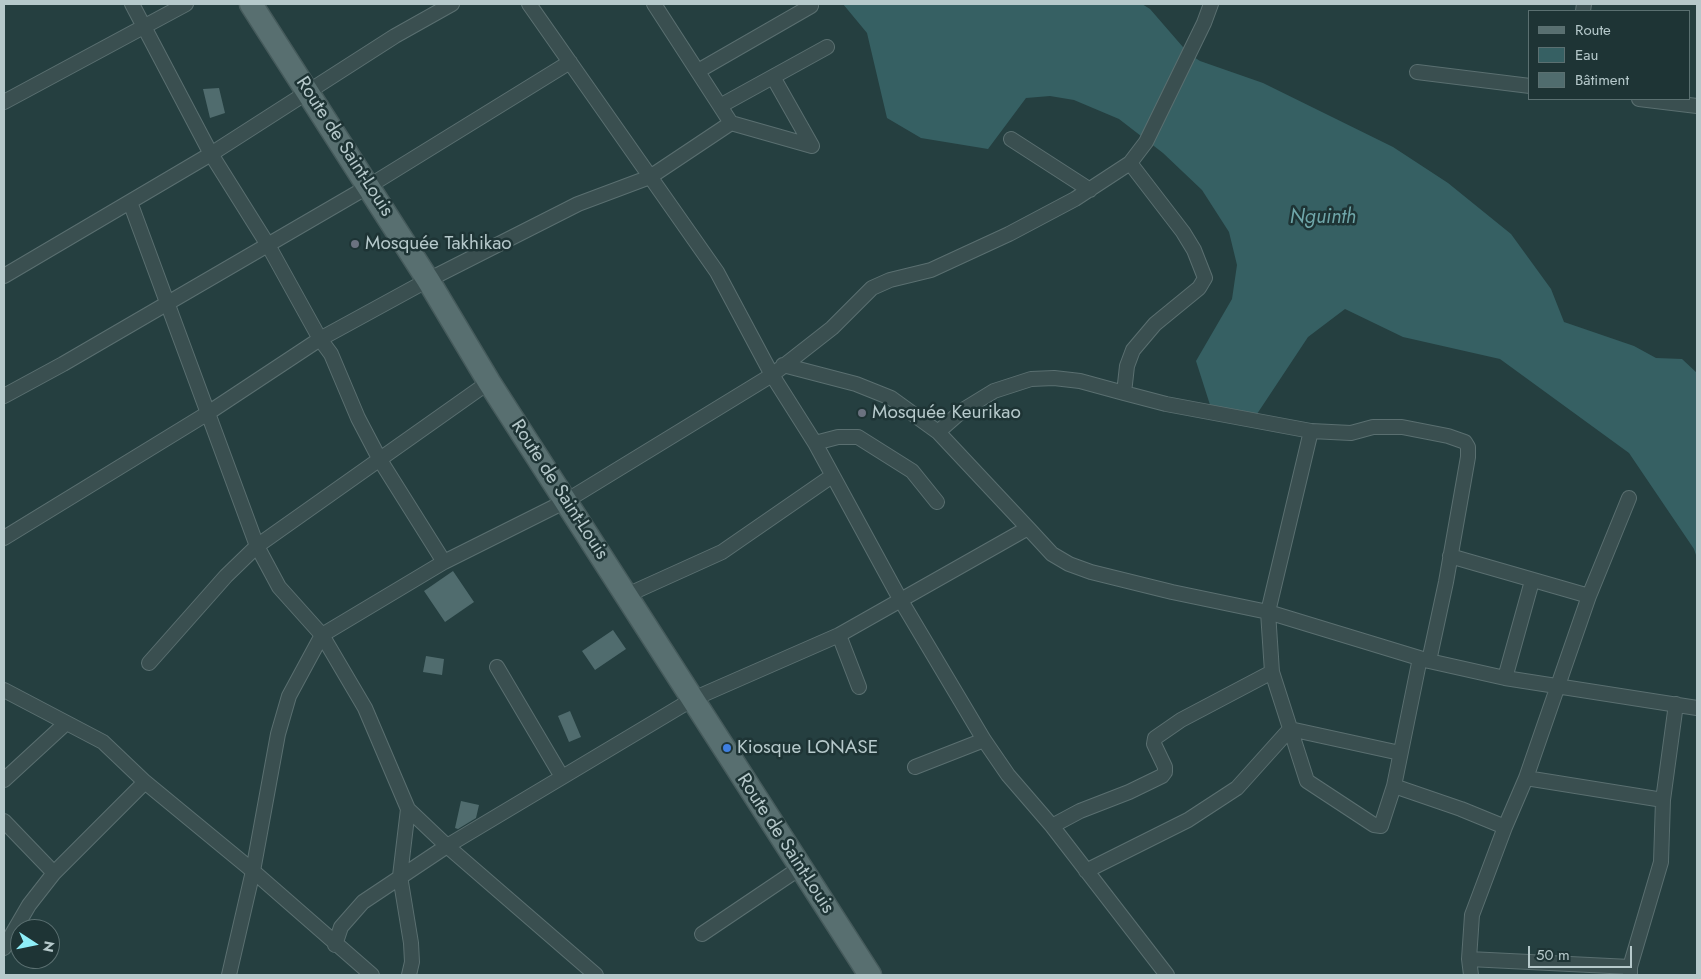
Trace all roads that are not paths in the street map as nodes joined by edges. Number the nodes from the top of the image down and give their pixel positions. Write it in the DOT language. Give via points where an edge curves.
graph roads {
  1 [pos="132,4"];
  2 [pos="186,4"];
  3 [pos="251,4"];
  4 [pos="452,4"];
  5 [pos="529,4"];
  6 [pos="654,4"];
  7 [pos="1211,4"];
  8 [pos="811,6"];
  9 [pos="143,27"];
  10 [pos="826,47"];
  11 [pos="570,62"];
  12 [pos="698,71"];
  13 [pos="1417,72"];
  14 [pos="773,77"];
  15 [pos="1528,86"];
  16 [pos="309,92"];
  17 [pos="1647,100"];
  18 [pos="4,102"];
  19 [pos="720,106"];
  20 [pos="1697,106"];
  21 [pos="731,123"];
  22 [pos="1011,139"];
  23 [pos="211,154"];
  24 [pos="1130,163"];
  25 [pos="650,177"];
  26 [pos="369,186"];
  27 [pos="1090,190"];
  28 [pos="130,202"];
  29 [pos="268,245"];
  30 [pos="4,276"];
  31 [pos="428,280"];
  32 [pos="166,303"];
  33 [pos="320,339"];
  34 [pos="784,364"];
  35 [pos="772,375"];
  36 [pos="489,382"];
  37 [pos="1124,393"];
  38 [pos="4,396"];
  39 [pos="208,413"];
  40 [pos="1311,431"];
  41 [pos="938,432"];
  42 [pos="815,443"];
  43 [pos="380,460"];
  44 [pos="832,476"];
  45 [pos="1629,498"];
  46 [pos="566,501"];
  47 [pos="937,502"];
  48 [pos="1028,528"];
  49 [pos="4,538"];
  50 [pos="258,546"];
  51 [pos="1450,556"];
  52 [pos="444,562"];
  53 [pos="1532,581"];
  54 [pos="627,595"];
  55 [pos="1589,596"];
  56 [pos="900,599"];
  57 [pos="1268,612"];
  58 [pos="322,635"];
  59 [pos="838,635"];
  60 [pos="1425,659"];
  61 [pos="149,664"];
  62 [pos="497,667"];
  63 [pos="1272,672"];
  64 [pos="1505,678"];
  65 [pos="859,687"];
  66 [pos="1557,688"];
  67 [pos="4,690"];
  68 [pos="693,699"];
  69 [pos="1676,704"];
  70 [pos="1697,708"];
  71 [pos="65,724"];
  72 [pos="1290,729"];
  73 [pos="984,740"];
  74 [pos="1400,753"];
  75 [pos="915,767"];
  76 [pos="562,777"];
  77 [pos="1526,778"];
  78 [pos="4,780"];
  79 [pos="145,782"];
  80 [pos="1394,786"];
  81 [pos="1663,800"];
  82 [pos="408,809"];
  83 [pos="4,821"];
  84 [pos="1052,826"];
  85 [pos="1505,827"];
  86 [pos="447,846"];
  87 [pos="800,868"];
  88 [pos="253,871"];
  89 [pos="1086,871"];
  90 [pos="54,873"];
  91 [pos="400,876"];
  92 [pos="702,934"];
  93 [pos="335,945"];
  94 [pos="4,948"];
  95 [pos="1469,959"];
  96 [pos="1630,971"];
  97 [pos="866,973"];
  98 [pos="229,975"];
  99 [pos="372,975"];
  100 [pos="409,975"];
  101 [pos="596,975"];
  102 [pos="1167,975"];
  103 [pos="1471,975"];
  1 -- 9 [label="street"];
  2 -- 9 [label="street"];
  3 -- 16 [label="main road, Route de Saint-Louis"];
  4 -- 16 [label="street" via="395,36"];
  5 -- 11 [label="street"];
  6 -- 12 [label="street"];
  7 -- 24 [label="street" via="1146,142"];
  8 -- 12 [label="street"];
  9 -- 18 [label="street"];
  9 -- 23 [label="street"];
  10 -- 14 [label="street"];
  11 -- 25 [label="street"];
  11 -- 26 [label="street"];
  12 -- 19 [label="street"];
  13 -- 15 [label="street"];
  14 -- 19 [label="street"];
  14 -- 21 [label="street" via="812,146"];
  16 -- 23 [label="street"];
  16 -- 26 [label="main road, Route de Saint-Louis"];
  17 -- 20 [label="street"];
  19 -- 21 [label="street"];
  21 -- 25 [label="street"];
  22 -- 27 [label="street"];
  23 -- 28 [label="street"];
  23 -- 29 [label="street"];
  24 -- 27 [label="street"];
  24 -- 37 [label="street" via="1183,232 1205,278 1200,288 1156,324 1133,350 1127,366"];
  25 -- 31 [label="street" via="578,204"];
  25 -- 35 [label="street" via="717,272"];
  26 -- 29 [label="street"];
  26 -- 31 [label="main road, Route de Saint-Louis"];
  27 -- 34 [label="street" via="1009,234 939,266 872,288 832,328"];
  28 -- 30 [label="street"];
  28 -- 32 [label="street"];
  29 -- 32 [label="street"];
  29 -- 33 [label="street"];
  31 -- 33 [label="street"];
  31 -- 36 [label="main road, Route de Saint-Louis"];
  32 -- 38 [label="street"];
  32 -- 39 [label="street"];
  33 -- 39 [label="street"];
  33 -- 43 [label="street" via="342,375 358,418"];
  34 -- 35 [label="street"];
  34 -- 41 [label="street" via="876,391"];
  35 -- 42 [label="street"];
  35 -- 46 [label="street"];
  36 -- 43 [label="street"];
  36 -- 46 [label="main road, Route de Saint-Louis"];
  37 -- 40 [label="street"];
  37 -- 41 [label="street" via="1080,381 1031,379 994,391 963,410"];
  39 -- 49 [label="street"];
  39 -- 50 [label="street"];
  40 -- 51 [label="street" via="1351,433 1373,427 1402,427 1465,442 1468,456"];
  40 -- 57 [label="street"];
  41 -- 48 [label="street"];
  42 -- 44 [label="street"];
  42 -- 47 [label="street" via="838,437 858,437 912,471"];
  43 -- 50 [label="street"];
  43 -- 52 [label="street"];
  44 -- 54 [label="street" via="722,552"];
  44 -- 56 [label="street"];
  45 -- 55 [label="street"];
  46 -- 52 [label="street"];
  46 -- 54 [label="main road, Route de Saint-Louis"];
  48 -- 56 [label="street"];
  48 -- 57 [label="street" via="1052,554 1091,572"];
  50 -- 58 [label="street" via="279,587"];
  50 -- 61 [label="street" via="226,576"];
  51 -- 53 [label="street"];
  51 -- 60 [label="street"];
  52 -- 58 [label="street"];
  53 -- 55 [label="street"];
  53 -- 64 [label="street"];
  54 -- 68 [label="main road, Route de Saint-Louis"];
  55 -- 66 [label="street"];
  56 -- 59 [label="street"];
  56 -- 73 [label="street"];
  57 -- 60 [label="street"];
  57 -- 63 [label="street"];
  58 -- 82 [label="street" via="365,708"];
  58 -- 88 [label="street" via="289,696 278,734"];
  59 -- 65 [label="street"];
  59 -- 68 [label="street"];
  60 -- 64 [label="street"];
  60 -- 74 [label="street"];
  62 -- 76 [label="street"];
  63 -- 72 [label="street"];
  63 -- 84 [label="street" via="1181,720 1154,738 1165,767 1166,772 1162,776"];
  64 -- 66 [label="street"];
  66 -- 69 [label="street"];
  66 -- 77 [label="street"];
  67 -- 71 [label="street"];
  68 -- 76 [label="street"];
  68 -- 87 [label="main road, Route de Saint-Louis"];
  69 -- 70 [label="street"];
  69 -- 81 [label="street"];
  71 -- 78 [label="street"];
  71 -- 79 [label="street" via="103,742"];
  72 -- 74 [label="street"];
  72 -- 80 [label="street" via="1307,781 1374,825 1381,826"];
  72 -- 89 [label="street" via="1237,788 1188,820"];
  73 -- 75 [label="street"];
  73 -- 84 [label="street" via="1008,775"];
  74 -- 80 [label="street"];
  76 -- 86 [label="street"];
  77 -- 81 [label="street"];
  77 -- 85 [label="street"];
  79 -- 88 [label="street"];
  79 -- 90 [label="street"];
  80 -- 85 [label="street"];
  81 -- 96 [label="street" via="1661,862"];
  82 -- 86 [label="street"];
  82 -- 91 [label="street"];
  83 -- 90 [label="street"];
  84 -- 89 [label="street"];
  85 -- 95 [label="street" via="1472,915"];
  86 -- 91 [label="street"];
  86 -- 101 [label="street"];
  87 -- 92 [label="street"];
  87 -- 97 [label="main road, Route de Saint-Louis"];
  88 -- 93 [label="street"];
  88 -- 98 [label="street"];
  89 -- 102 [label="street"];
  90 -- 94 [label="street" via="29,905"];
  91 -- 93 [label="street" via="363,902 341,927"];
  91 -- 100 [label="street" via="411,943"];
  93 -- 99 [label="street"];
  95 -- 96 [label="street"];
  95 -- 103 [label="street"];
}
